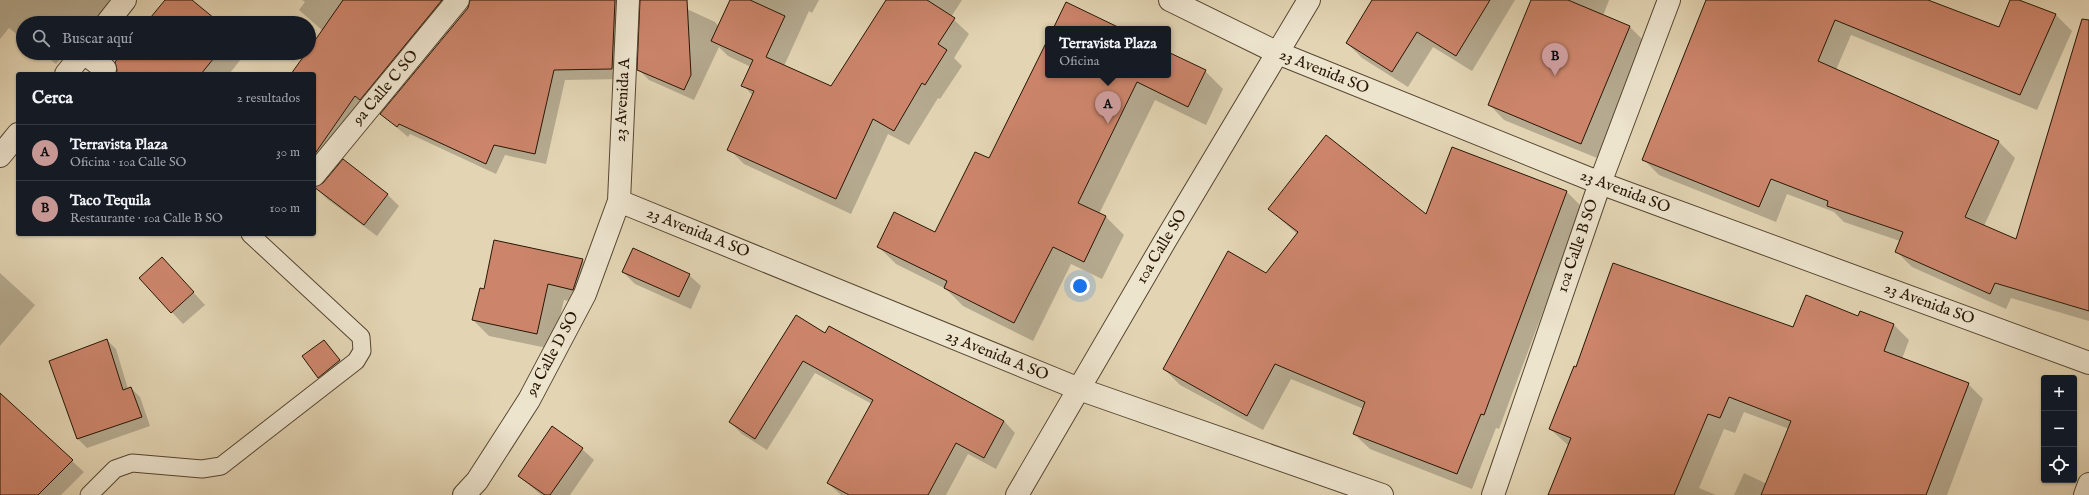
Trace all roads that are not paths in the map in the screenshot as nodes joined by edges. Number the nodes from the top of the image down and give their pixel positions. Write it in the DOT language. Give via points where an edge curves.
graph roads {
  1 [pos="125,0"];
  2 [pos="458,0"];
  3 [pos="628,0"];
  4 [pos="1170,0"];
  5 [pos="1310,0"];
  6 [pos="1669,0"];
  7 [pos="112,16"];
  8 [pos="1278,53"];
  9 [pos="78,60"];
  10 [pos="93,60"];
  11 [pos="68,72"];
  12 [pos="108,72"];
  13 [pos="16,136"];
  14 [pos="0,156"];
  15 [pos="316,173"];
  16 [pos="1600,183"];
  17 [pos="619,201"];
  18 [pos="252,236"];
  19 [pos="2089,363"];
  20 [pos="1079,390"];
  21 [pos="2089,484"];
  22 [pos="89,495"];
  23 [pos="464,495"];
  24 [pos="1017,495"];
  25 [pos="1382,495"];
  26 [pos="1493,495"];
  27 [pos="2085,495"];
  1 -- 7 [label="street"];
  2 -- 15 [label="street, 9a Calle C SO"];
  3 -- 17 [label="street, 23 Avenida A"];
  4 -- 8 [label="street, 23 Avenida SO"];
  5 -- 8 [label="street, 10a Calle SO"];
  6 -- 16 [label="street, 10a Calle B SO"];
  8 -- 16 [label="street, 23 Avenida SO"];
  8 -- 20 [label="street, 10a Calle SO"];
  9 -- 11 [label="street"];
  10 -- 12 [label="street"];
  13 -- 14 [label="street"];
  16 -- 19 [label="street, 23 Avenida SO"];
  16 -- 26 [label="street, 10a Calle B SO"];
  17 -- 20 [label="street, 23 Avenida A SO"];
  17 -- 23 [label="street, 9a Calle D SO" via="586,294 529,400 477,482"];
  18 -- 22 [label="lane" via="361,337 362,350 356,361 221,466 202,469 132,463 115,469"];
  20 -- 24 [label="street, 10a Calle SO"];
  20 -- 25 [label="street, 23 Avenida A SO"];
  21 -- 27 [label="street"];
}
